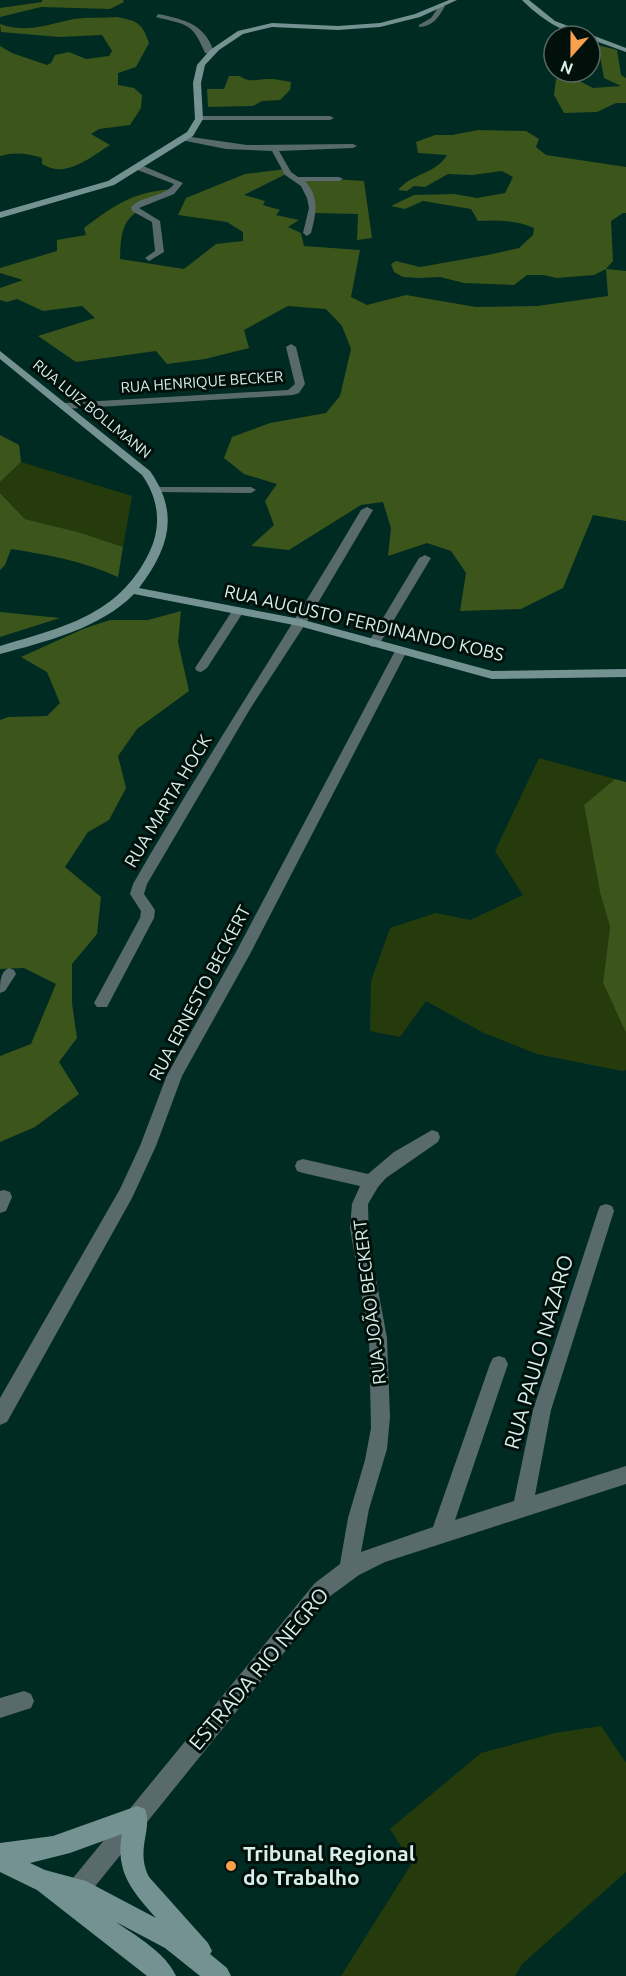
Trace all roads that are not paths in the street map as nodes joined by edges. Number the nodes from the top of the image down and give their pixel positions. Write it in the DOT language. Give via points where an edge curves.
graph roads {
  1 [pos="454,0"];
  2 [pos="525,0"];
  3 [pos="442,6"];
  4 [pos="158,16"];
  5 [pos="558,24"];
  6 [pos="421,26"];
  7 [pos="602,41"];
  8 [pos="626,50"];
  9 [pos="212,53"];
  10 [pos="200,118"];
  11 [pos="330,118"];
  12 [pos="184,138"];
  13 [pos="353,146"];
  14 [pos="274,148"];
  15 [pos="138,167"];
  16 [pos="296,179"];
  17 [pos="339,179"];
  18 [pos="0,214"];
  19 [pos="308,233"];
  20 [pos="149,258"];
  21 [pos="291,347"];
  22 [pos="0,354"];
  23 [pos="65,406"];
  24 [pos="158,490"];
  25 [pos="251,490"];
  26 [pos="367,510"];
  27 [pos="425,558"];
  28 [pos="131,590"];
  29 [pos="238,611"];
  30 [pos="300,623"];
  31 [pos="374,643"];
  32 [pos="0,650"];
  33 [pos="401,651"];
  34 [pos="201,668"];
  35 [pos="626,673"];
  36 [pos="102,1003"];
  37 [pos="432,1137"];
  38 [pos="303,1166"];
  39 [pos="371,1182"];
  40 [pos="606,1211"];
  41 [pos="499,1364"];
  42 [pos="0,1416"];
  43 [pos="626,1475"];
  44 [pos="523,1508"];
  45 [pos="440,1535"];
  46 [pos="349,1568"];
  47 [pos="24,1701"];
  48 [pos="0,1708"];
  49 [pos="137,1817"];
  50 [pos="0,1854"];
  51 [pos="0,1860"];
  52 [pos="73,1895"];
  53 [pos="164,1976"];
  54 [pos="220,1976"];
  1 -- 3 [label="main road"];
  2 -- 5 [label="main road"];
  3 -- 6 [label="street" via="434,19"];
  3 -- 9 [label="main road" via="421,16 366,27 250,29 234,35"];
  4 -- 9 [label="street" via="192,24 202,32"];
  7 -- 8 [label="main road"];
  9 -- 10 [label="main road" via="203,62 198,76"];
  10 -- 11 [label="street"];
  10 -- 12 [label="main road" via="198,126"];
  12 -- 14 [label="street" via="224,147"];
  12 -- 15 [label="main road"];
  13 -- 14 [label="street"];
  14 -- 16 [label="street" via="285,169"];
  15 -- 18 [label="main road" via="104,186"];
  15 -- 20 [label="street" via="179,183 171,193 135,207 156,220 160,252"];
  16 -- 17 [label="street"];
  16 -- 19 [label="street" via="306,187 312,202"];
  21 -- 23 [label="street, RUA HENRIQUE BECKER" via="300,384 289,393"];
  22 -- 23 [label="main road, RUA LUIZ BOLLMANN"];
  23 -- 24 [label="main road, RUA LUIZ BOLLMANN" via="141,468"];
  24 -- 25 [label="street"];
  24 -- 28 [label="main road, RUA LUIZ BOLLMANN" via="162,532 153,556"];
  26 -- 30 [label="street"];
  27 -- 31 [label="street"];
  28 -- 29 [label="main road, RUA AUGUSTO FERDINANDO KOBS"];
  28 -- 32 [label="main road, RUA LUIZ BOLLMANN" via="85,619"];
  29 -- 30 [label="main road, RUA AUGUSTO FERDINANDO KOBS"];
  29 -- 34 [label="street"];
  30 -- 31 [label="main road, RUA AUGUSTO FERDINANDO KOBS"];
  30 -- 36 [label="street, RUA MARTA HOCK" via="244,708 140,884 137,894 148,910 147,918"];
  31 -- 33 [label="main road, RUA AUGUSTO FERDINANDO KOBS"];
  33 -- 35 [label="main road, RUA AUGUSTO FERDINANDO KOBS" via="492,675"];
  33 -- 42 [label="street, RUA ERNESTO BECKERT" via="238,964 175,1075 126,1193"];
  37 -- 39 [label="street, RUA JOÃO BECKERT" via="396,1159"];
  38 -- 39 [label="street"];
  39 -- 46 [label="street, RUA JOÃO BECKERT" via="358,1216 378,1334 381,1432 361,1502"];
  40 -- 44 [label="street, RUA PAULO NAZARO" via="536,1431"];
  41 -- 45 [label="street"];
  43 -- 44 [label="street, ESTRADA RIO NEGRO"];
  44 -- 45 [label="street, ESTRADA RIO NEGRO"];
  45 -- 46 [label="street, ESTRADA RIO NEGRO"];
  46 -- 49 [label="street, ESTRADA RIO NEGRO" via="322,1590"];
  47 -- 48 [label="street"];
  49 -- 50 [label="main road" via="49,1850"];
  49 -- 52 [label="street, ESTRADA RIO NEGRO"];
  49 -- 54 [label="main road" via="130,1857 134,1872"];
  51 -- 52 [label="main road"];
  52 -- 53 [label="main road"];
  52 -- 54 [label="main road" via="173,1940"];
}
